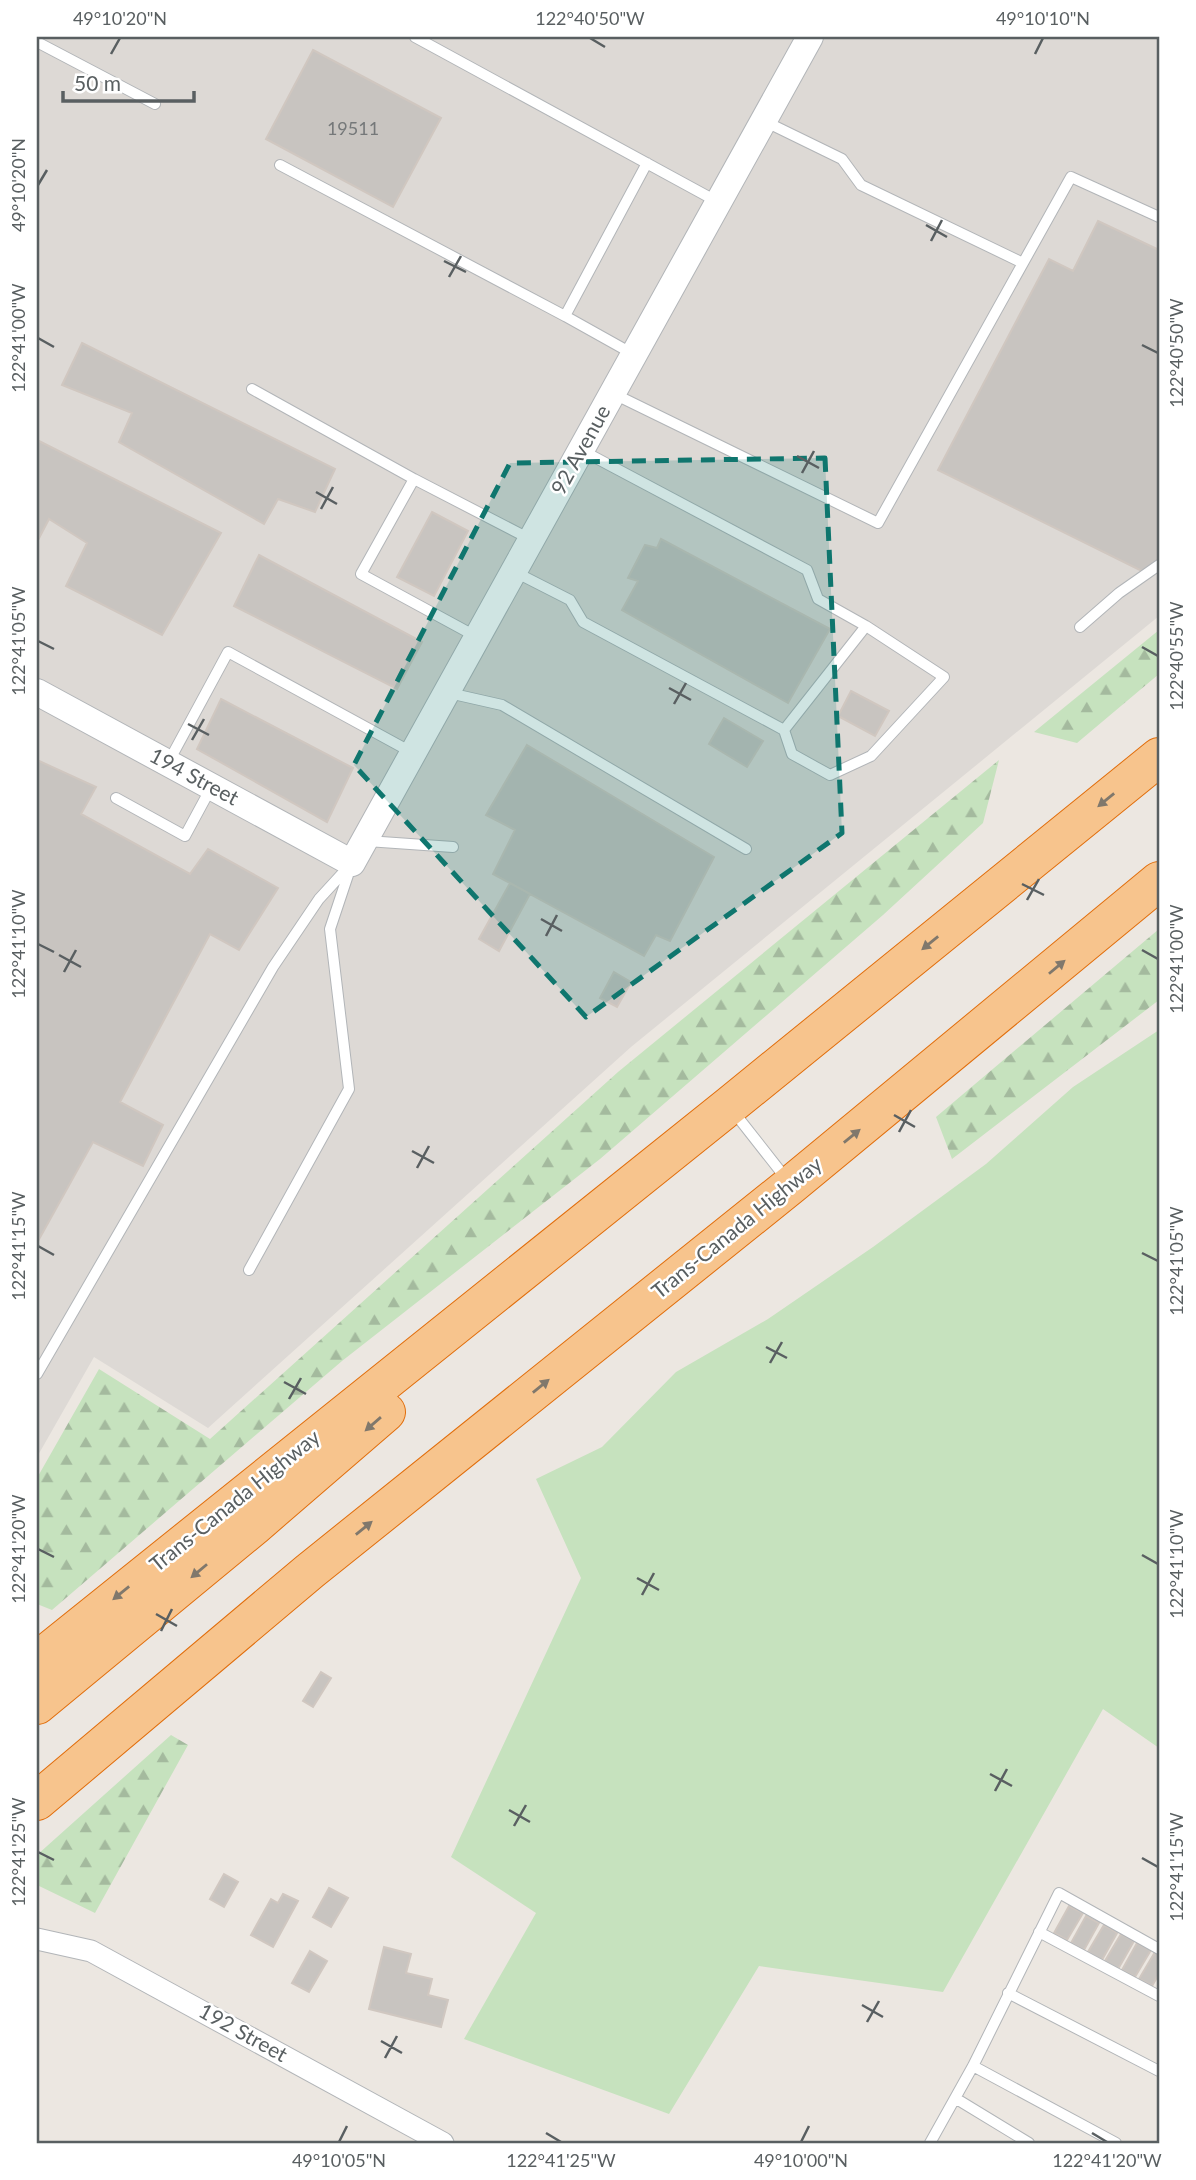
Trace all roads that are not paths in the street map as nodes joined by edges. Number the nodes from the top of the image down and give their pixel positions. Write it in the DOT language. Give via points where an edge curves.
graph roads {
  1 [pos="415,37"];
  2 [pos="810,37"];
  3 [pos="37,42"];
  4 [pos="155,104"];
  5 [pos="764,121"];
  6 [pos="647,163"];
  7 [pos="280,164"];
  8 [pos="719,202"];
  9 [pos="1159,217"];
  10 [pos="1023,263"];
  11 [pos="565,316"];
  12 [pos="634,355"];
  13 [pos="253,389"];
  14 [pos="612,393"];
  15 [pos="581,450"];
  16 [pos="414,479"];
  17 [pos="531,540"];
  18 [pos="1159,565"];
  19 [pos="513,571"];
  20 [pos="866,626"];
  21 [pos="1080,627"];
  22 [pos="477,637"];
  23 [pos="37,692"];
  24 [pos="446,693"];
  25 [pos="784,730"];
  26 [pos="413,753"];
  27 [pos="1159,757"];
  28 [pos="168,762"];
  29 [pos="212,786"];
  30 [pos="116,798"];
  31 [pos="453,847"];
  32 [pos="746,849"];
  33 [pos="358,852"];
  34 [pos="1159,881"];
  35 [pos="729,1106"];
  36 [pos="696,1132"];
  37 [pos="791,1185"];
  38 [pos="249,1270"];
  39 [pos="37,1374"];
  40 [pos="310,1571"];
  41 [pos="37,1661"];
  42 [pos="37,1705"];
  43 [pos="37,1773"];
  44 [pos="37,1801"];
  45 [pos="1039,1932"];
  46 [pos="37,1939"];
  47 [pos="1159,1949"];
  48 [pos="1008,1993"];
  49 [pos="1159,1996"];
  50 [pos="973,2066"];
  51 [pos="1159,2071"];
  52 [pos="955,2098"];
  53 [pos="443,2143"];
  54 [pos="930,2143"];
  55 [pos="1030,2143"];
  56 [pos="1116,2143"];
  1 -- 6 [label="lane"];
  2 -- 5 [label="street, 92 Avenue"];
  3 -- 4 [label="lane"];
  5 -- 8 [label="street, 92 Avenue"];
  5 -- 10 [label="lane" via="842,159 861,185"];
  6 -- 8 [label="lane"];
  6 -- 11 [label="lane"];
  7 -- 11 [label="lane"];
  8 -- 12 [label="street, 92 Avenue"];
  9 -- 10 [label="lane" via="1071,177"];
  10 -- 14 [label="lane" via="878,523"];
  11 -- 12 [label="lane"];
  12 -- 14 [label="street, 92 Avenue"];
  13 -- 16 [label="lane"];
  14 -- 15 [label="street, 92 Avenue"];
  15 -- 17 [label="street, 92 Avenue"];
  15 -- 20 [label="lane" via="807,570 818,599"];
  16 -- 17 [label="lane"];
  16 -- 22 [label="lane" via="361,574"];
  17 -- 19 [label="street, 92 Avenue"];
  18 -- 21 [label="lane"];
  19 -- 22 [label="street, 92 Avenue"];
  19 -- 25 [label="lane" via="569,600 583,621"];
  20 -- 25 [label="lane"];
  20 -- 25 [label="lane" via="944,677 871,756 830,775 792,754"];
  22 -- 24 [label="street, 92 Avenue"];
  23 -- 28 [label="street, 194 Street"];
  24 -- 26 [label="street, 92 Avenue"];
  24 -- 32 [label="lane" via="502,705"];
  26 -- 28 [label="lane" via="228,652"];
  26 -- 33 [label="street, 92 Avenue"];
  27 -- 35 [label="highway, Trans-Canada Highway, one-way"];
  28 -- 29 [label="street, 194 Street"];
  29 -- 30 [label="lane" via="185,836"];
  29 -- 33 [label="street, 194 Street"];
  31 -- 33 [label="lane"];
  33 -- 38 [label="lane" via="330,929 349,1089"];
  33 -- 39 [label="lane" via="273,967"];
  37 -- 34 [label="highway, Trans-Canada Highway, one-way"];
  35 -- 36 [label="highway, Trans-Canada Highway"];
  35 -- 37 [label="lane"];
  36 -- 41 [label="highway, Trans-Canada Highway, one-way"];
  36 -- 42 [label="highway, Trans-Canada Highway, one-way" via="532,1286"];
  40 -- 37 [label="highway, Trans-Canada Highway, one-way"];
  40 -- 43 [label="highway, Trans-Canada Highway"];
  40 -- 44 [label="highway, Trans-Canada Highway"];
  45 -- 47 [label="lane" via="1059,1893"];
  45 -- 48 [label="lane"];
  45 -- 49 [label="lane"];
  46 -- 53 [label="street, 192 Street" via="91,1951"];
  48 -- 50 [label="lane"];
  48 -- 51 [label="lane"];
  50 -- 52 [label="lane"];
  50 -- 56 [label="lane"];
  52 -- 54 [label="lane"];
  52 -- 55 [label="lane"];
}
